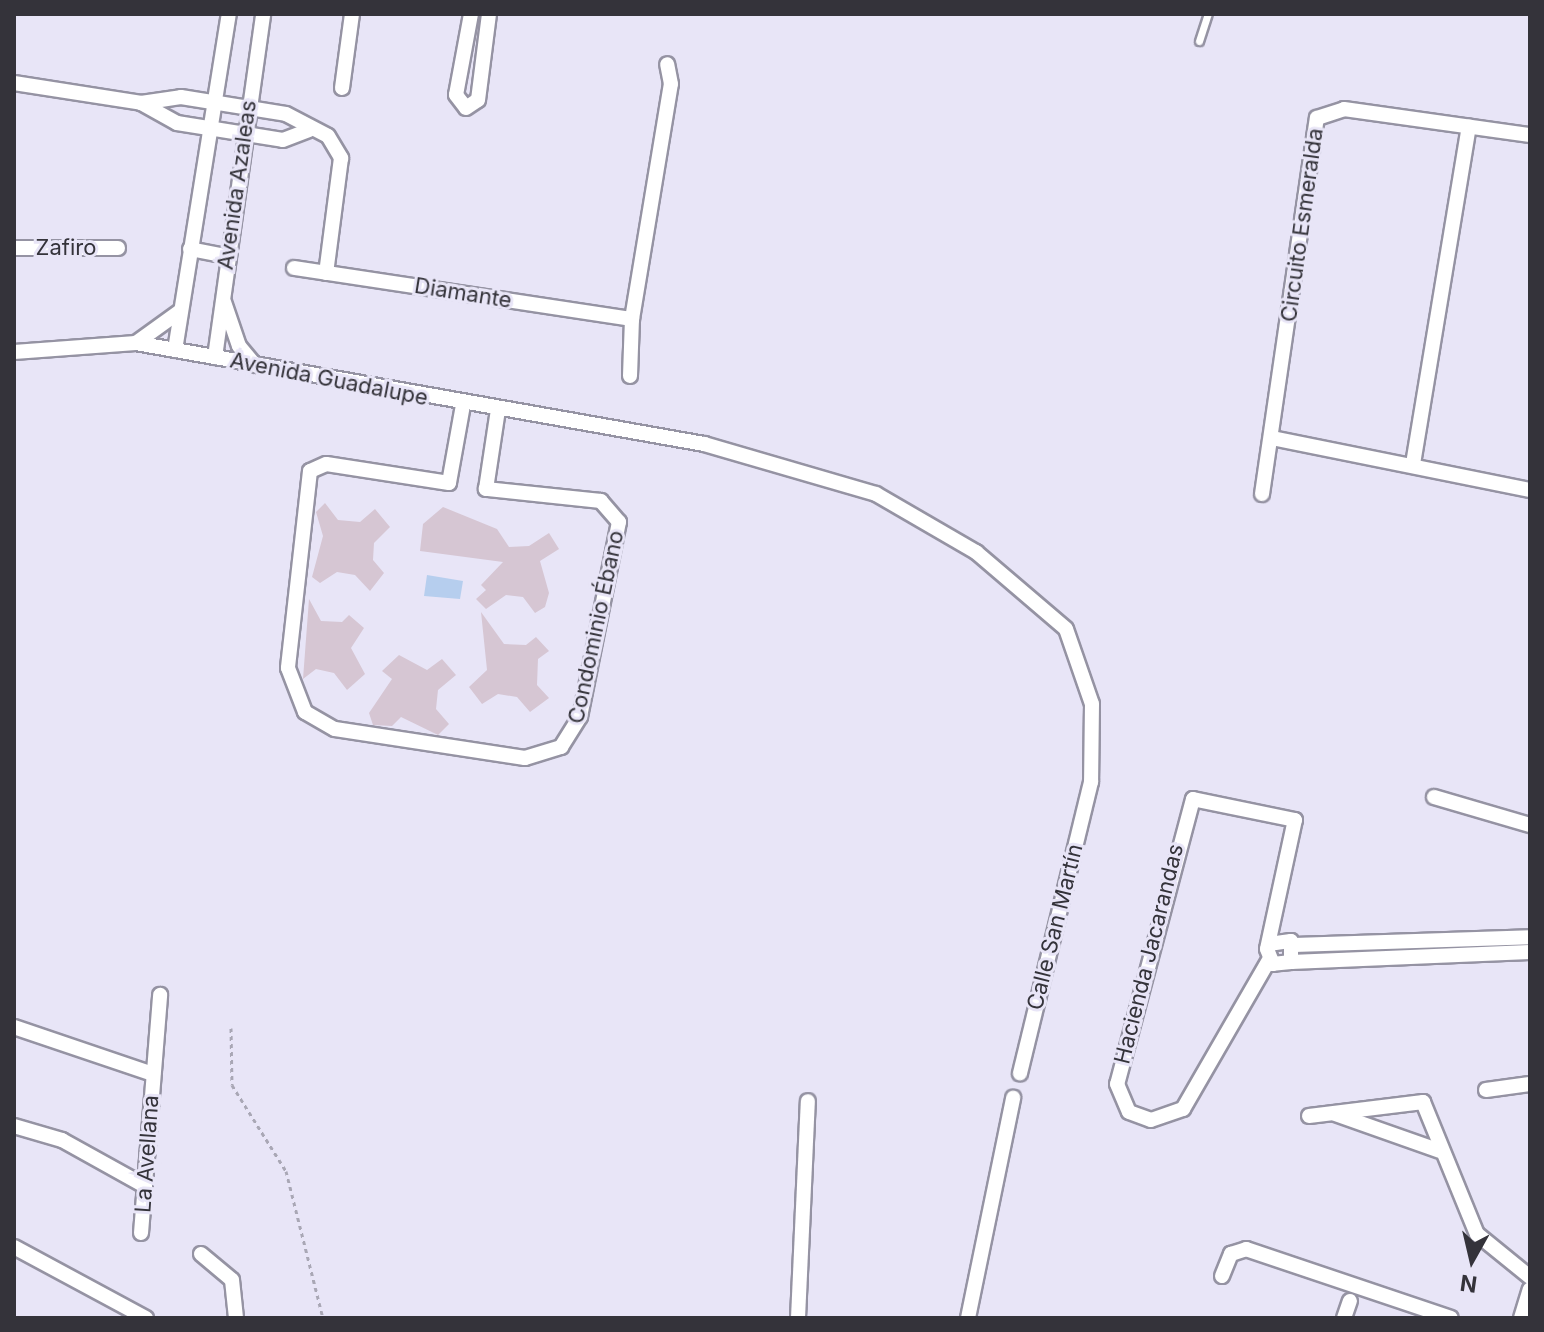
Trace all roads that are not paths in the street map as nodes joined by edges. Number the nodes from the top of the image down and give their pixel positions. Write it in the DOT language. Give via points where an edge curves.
graph roads {
  1 [pos="229,14"];
  2 [pos="263,14"];
  3 [pos="352,14"];
  4 [pos="471,14"];
  5 [pos="489,14"];
  6 [pos="1208,14"];
  7 [pos="1199,41"];
  8 [pos="667,64"];
  9 [pos="14,83"];
  10 [pos="342,88"];
  11 [pos="214,102"];
  12 [pos="141,103"];
  13 [pos="248,108"];
  14 [pos="1469,127"];
  15 [pos="210,129"];
  16 [pos="309,130"];
  17 [pos="244,134"];
  18 [pos="1530,135"];
  19 [pos="14,248"];
  20 [pos="118,248"];
  21 [pos="190,249"];
  22 [pos="227,256"];
  23 [pos="294,268"];
  24 [pos="326,273"];
  25 [pos="221,295"];
  26 [pos="179,312"];
  27 [pos="632,319"];
  28 [pos="136,343"];
  29 [pos="175,350"];
  30 [pos="14,352"];
  31 [pos="215,357"];
  32 [pos="255,365"];
  33 [pos="630,376"];
  34 [pos="463,405"];
  35 [pos="498,410"];
  36 [pos="642,436"];
  37 [pos="1272,438"];
  38 [pos="1413,464"];
  39 [pos="1530,490"];
  40 [pos="1262,494"];
  41 [pos="1434,797"];
  42 [pos="1530,825"];
  43 [pos="1530,937"];
  44 [pos="1441,940"];
  45 [pos="1269,944"];
  46 [pos="1294,945"];
  47 [pos="1530,952"];
  48 [pos="1442,956"];
  49 [pos="1269,960"];
  50 [pos="1291,962"];
  51 [pos="160,995"];
  52 [pos="14,1027"];
  53 [pos="1020,1073"];
  54 [pos="153,1074"];
  55 [pos="1530,1084"];
  56 [pos="1486,1090"];
  57 [pos="1013,1098"];
  58 [pos="808,1101"];
  59 [pos="1334,1114"];
  60 [pos="1309,1116"];
  61 [pos="14,1126"];
  62 [pos="1440,1151"];
  63 [pos="145,1186"];
  64 [pos="141,1233"];
  65 [pos="16,1248"];
  66 [pos="201,1254"];
  67 [pos="14,1264"];
  68 [pos="1222,1276"];
  69 [pos="1530,1277"];
  70 [pos="1530,1289"];
  71 [pos="1350,1301"];
  72 [pos="146,1318"];
  73 [pos="236,1318"];
  74 [pos="798,1318"];
  75 [pos="968,1318"];
  76 [pos="1344,1318"];
  77 [pos="1451,1318"];
  78 [pos="1521,1318"];
  1 -- 11 [label="street, Avenida Azaleas"];
  2 -- 13 [label="street, Avenida Azaleas"];
  3 -- 10 [label="street"];
  4 -- 5 [label="street" via="456,95 466,108 478,100"];
  6 -- 7 [label="lane"];
  8 -- 27 [label="street" via="671,84"];
  9 -- 12 [label="street"];
  11 -- 12 [label="street" via="181,97"];
  11 -- 13 [label="street"];
  11 -- 15 [label="street, Avenida Azaleas"];
  12 -- 15 [label="street" via="177,123"];
  13 -- 16 [label="street" via="286,114"];
  13 -- 17 [label="street, Avenida Azaleas"];
  14 -- 18 [label="street, Circuito Esmeralda"];
  14 -- 37 [label="street, Circuito Esmeralda" via="1344,109 1317,118"];
  14 -- 38 [label="street"];
  15 -- 17 [label="street"];
  15 -- 21 [label="street, Avenida Azaleas"];
  16 -- 17 [label="street" via="283,140"];
  16 -- 24 [label="street" via="328,136 341,158"];
  17 -- 22 [label="street, Avenida Azaleas"];
  19 -- 20 [label="street, Zafiro"];
  21 -- 22 [label="street"];
  21 -- 26 [label="street, Avenida Azaleas"];
  22 -- 25 [label="street, Avenida Azaleas"];
  23 -- 24 [label="street, Diamante"];
  24 -- 27 [label="street, Diamante"];
  25 -- 31 [label="street, Avenida Azaleas"];
  25 -- 32 [label="street" via="239,346"];
  26 -- 28 [label="street"];
  26 -- 29 [label="street, Avenida Azaleas"];
  27 -- 33 [label="street"];
  28 -- 29 [label="street, Avenida Guadalupe"];
  28 -- 30 [label="street, Avenida Guadalupe"];
  29 -- 31 [label="street, Avenida Guadalupe"];
  31 -- 32 [label="street, Avenida Guadalupe"];
  32 -- 34 [label="street, Avenida Guadalupe"];
  34 -- 35 [label="street, Avenida Guadalupe"];
  34 -- 35 [label="street, Condominio Ébano" via="449,483 326,464 310,471 289,646 293,691 305,712 335,729 544,755 561,747 580,717 617,513 601,501 486,489"];
  35 -- 36 [label="street, Avenida Guadalupe"];
  36 -- 53 [label="street, Calle San Martín" via="808,470 931,521 1050,613 1077,648 1091,691 1091,782"];
  37 -- 38 [label="street"];
  37 -- 40 [label="street, Circuito Esmeralda"];
  38 -- 39 [label="street"];
  41 -- 42 [label="street"];
  43 -- 44 [label="street"];
  44 -- 46 [label="street"];
  44 -- 48 [label="street"];
  45 -- 46 [label="street" via="1281,937"];
  45 -- 49 [label="street"];
  45 -- 49 [label="street, Hacienda Jacarandas" via="1295,820 1193,799 1117,1084 1129,1112 1151,1120 1183,1109"];
  46 -- 50 [label="street"];
  47 -- 48 [label="street"];
  48 -- 50 [label="street"];
  49 -- 50 [label="street"];
  51 -- 54 [label="street, La Avellana"];
  52 -- 54 [label="street, La Avellana"];
  54 -- 63 [label="street, La Avellana"];
  55 -- 56 [label="street"];
  57 -- 75 [label="street"];
  58 -- 74 [label="street"];
  59 -- 60 [label="street"];
  59 -- 62 [label="street"];
  59 -- 62 [label="street" via="1423,1102"];
  61 -- 63 [label="street" via="62,1140"];
  62 -- 69 [label="street" via="1477,1234"];
  63 -- 64 [label="street, La Avellana"];
  65 -- 67 [label="street"];
  65 -- 72 [label="street"];
  66 -- 73 [label="street" via="232,1280"];
  68 -- 77 [label="street" via="1231,1254 1246,1249"];
  70 -- 78 [label="street"];
  71 -- 76 [label="street"];
}
